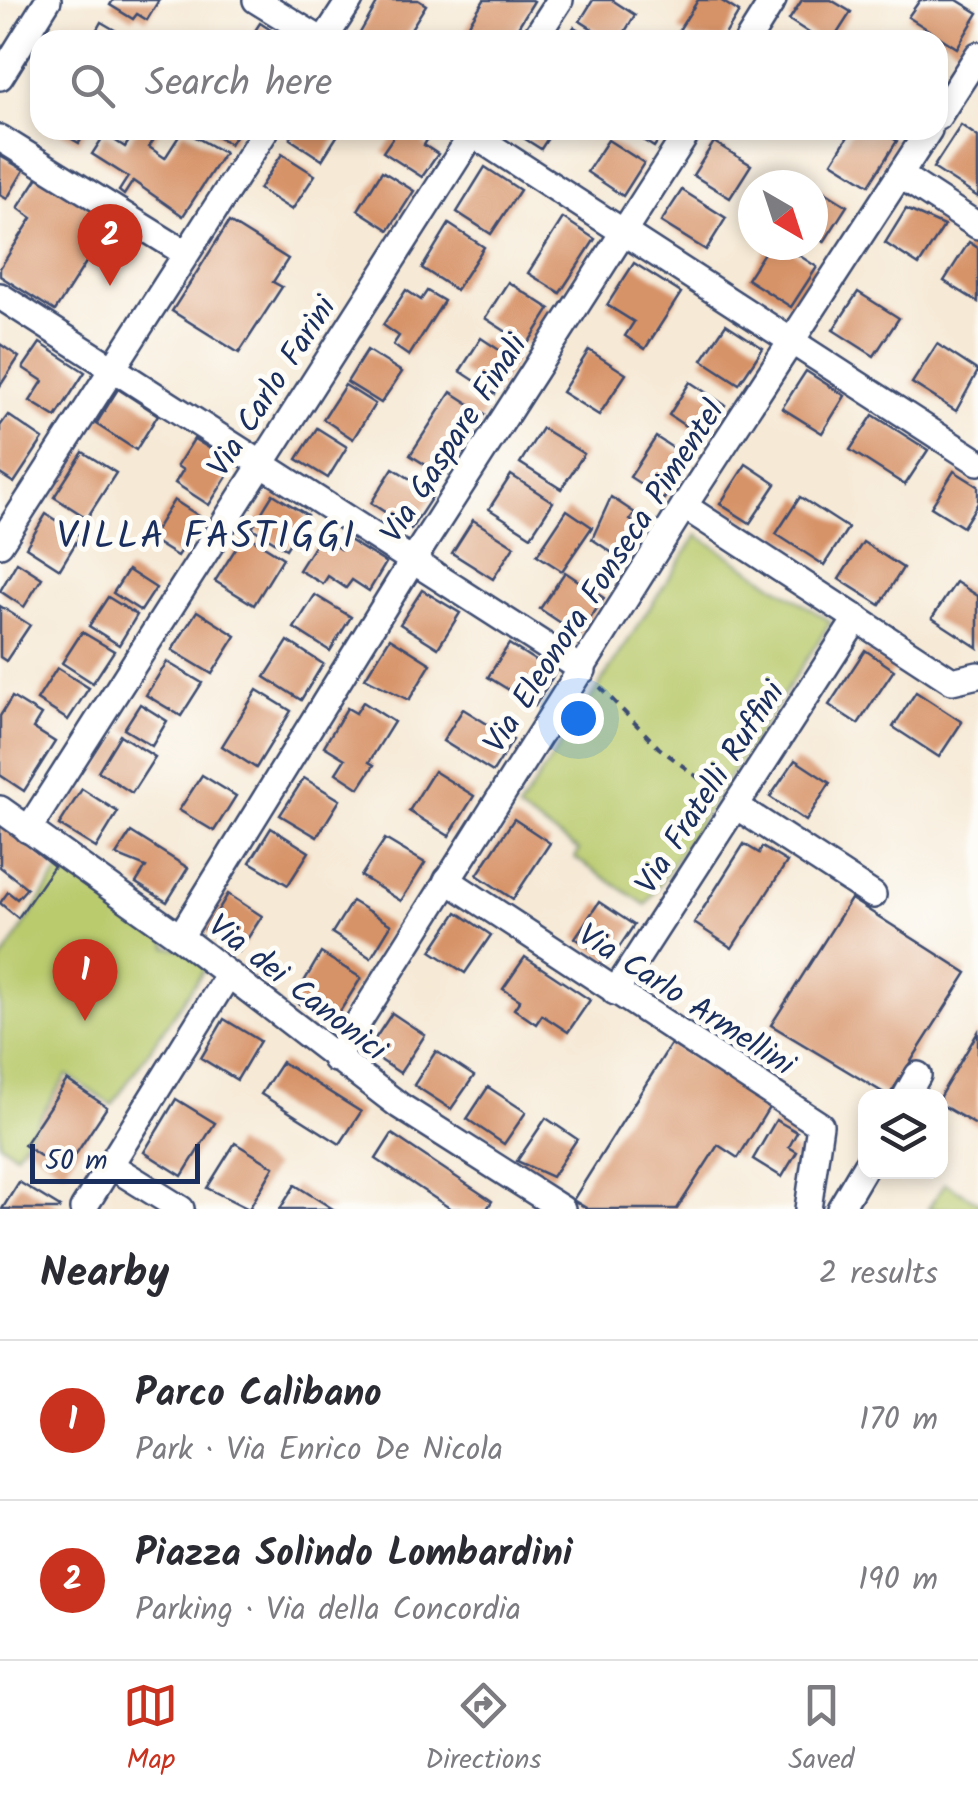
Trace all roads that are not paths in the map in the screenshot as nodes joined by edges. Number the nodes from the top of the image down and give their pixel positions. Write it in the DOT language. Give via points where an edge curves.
graph roads {
  1 [pos="48,0"];
  2 [pos="256,0"];
  3 [pos="350,0"];
  4 [pos="560,0"];
  5 [pos="774,0"];
  6 [pos="306,30"];
  7 [pos="329,30"];
  8 [pos="540,30"];
  9 [pos="754,30"];
  10 [pos="10,37"];
  11 [pos="978,55"];
  12 [pos="0,77"];
  13 [pos="948,102"];
  14 [pos="0,138"];
  15 [pos="259,140"];
  16 [pos="465,140"];
  17 [pos="485,140"];
  18 [pos="683,140"];
  19 [pos="923,140"];
  20 [pos="900,175"];
  21 [pos="978,226"];
  22 [pos="624,232"];
  23 [pos="185,253"];
  24 [pos="0,296"];
  25 [pos="792,343"];
  26 [pos="113,368"];
  27 [pos="978,462"];
  28 [pos="260,464"];
  29 [pos="684,506"];
  30 [pos="0,544"];
  31 [pos="413,560"];
  32 [pos="857,618"];
  33 [pos="583,670"];
  34 [pos="978,675"];
  35 [pos="736,806"];
  36 [pos="0,809"];
  37 [pos="28,830"];
  38 [pos="447,880"];
  39 [pos="873,895"];
  40 [pos="180,936"];
  41 [pos="228,974"];
  42 [pos="615,992"];
  43 [pos="335,1058"];
  44 [pos="110,1165"];
  45 [pos="858,1179"];
  46 [pos="83,1209"];
  47 [pos="181,1209"];
  48 [pos="562,1209"];
  49 [pos="808,1209"];
  50 [pos="840,1209"];
  1 -- 10 [label="street"];
  2 -- 6 [label="street"];
  3 -- 7 [label="street"];
  4 -- 8 [label="street"];
  5 -- 9 [label="street"];
  10 -- 12 [label="street"];
  11 -- 13 [label="street"];
  14 -- 23 [label="street"];
  15 -- 23 [label="street"];
  16 -- 28 [label="street, Via Carlo Farini"];
  17 -- 22 [label="street"];
  18 -- 22 [label="street, Via Gaspare Finali"];
  19 -- 20 [label="street, Via Eleonora Fonseca Pimentel"];
  20 -- 21 [label="street"];
  20 -- 25 [label="street, Via Eleonora Fonseca Pimentel"];
  22 -- 25 [label="street"];
  22 -- 31 [label="street, Via Gaspare Finali"];
  23 -- 26 [label="street"];
  24 -- 26 [label="street"];
  25 -- 27 [label="street"];
  25 -- 29 [label="street, Via Eleonora Fonseca Pimentel"];
  26 -- 28 [label="street"];
  26 -- 30 [label="street"];
  28 -- 31 [label="street"];
  28 -- 37 [label="street, Via Carlo Farini"];
  29 -- 32 [label="street"];
  29 -- 33 [label="street, Via Eleonora Fonseca Pimentel"];
  31 -- 33 [label="street"];
  31 -- 40 [label="street, Via Gaspare Finali"];
  32 -- 34 [label="street" via="952,681"];
  32 -- 35 [label="street, Via Fratelli Ruffini"];
  33 -- 38 [label="street, Via Eleonora Fonseca Pimentel"];
  35 -- 39 [label="street"];
  35 -- 42 [label="street, Via Fratelli Ruffini"];
  36 -- 37 [label="street, Via dei Canonici"];
  37 -- 40 [label="street, Via dei Canonici"];
  38 -- 42 [label="street, Via Carlo Armellini"];
  38 -- 43 [label="street, Via Eleonora Fonseca Pimentel"];
  40 -- 41 [label="street, Via dei Canonici"];
  41 -- 43 [label="street, Via dei Canonici"];
  41 -- 44 [label="street"];
  42 -- 49 [label="street, Via Carlo Armellini" via="820,1125"];
  43 -- 48 [label="street, Via dei Canonici"];
  44 -- 46 [label="street"];
  44 -- 47 [label="street"];
  45 -- 50 [label="street"];
}
